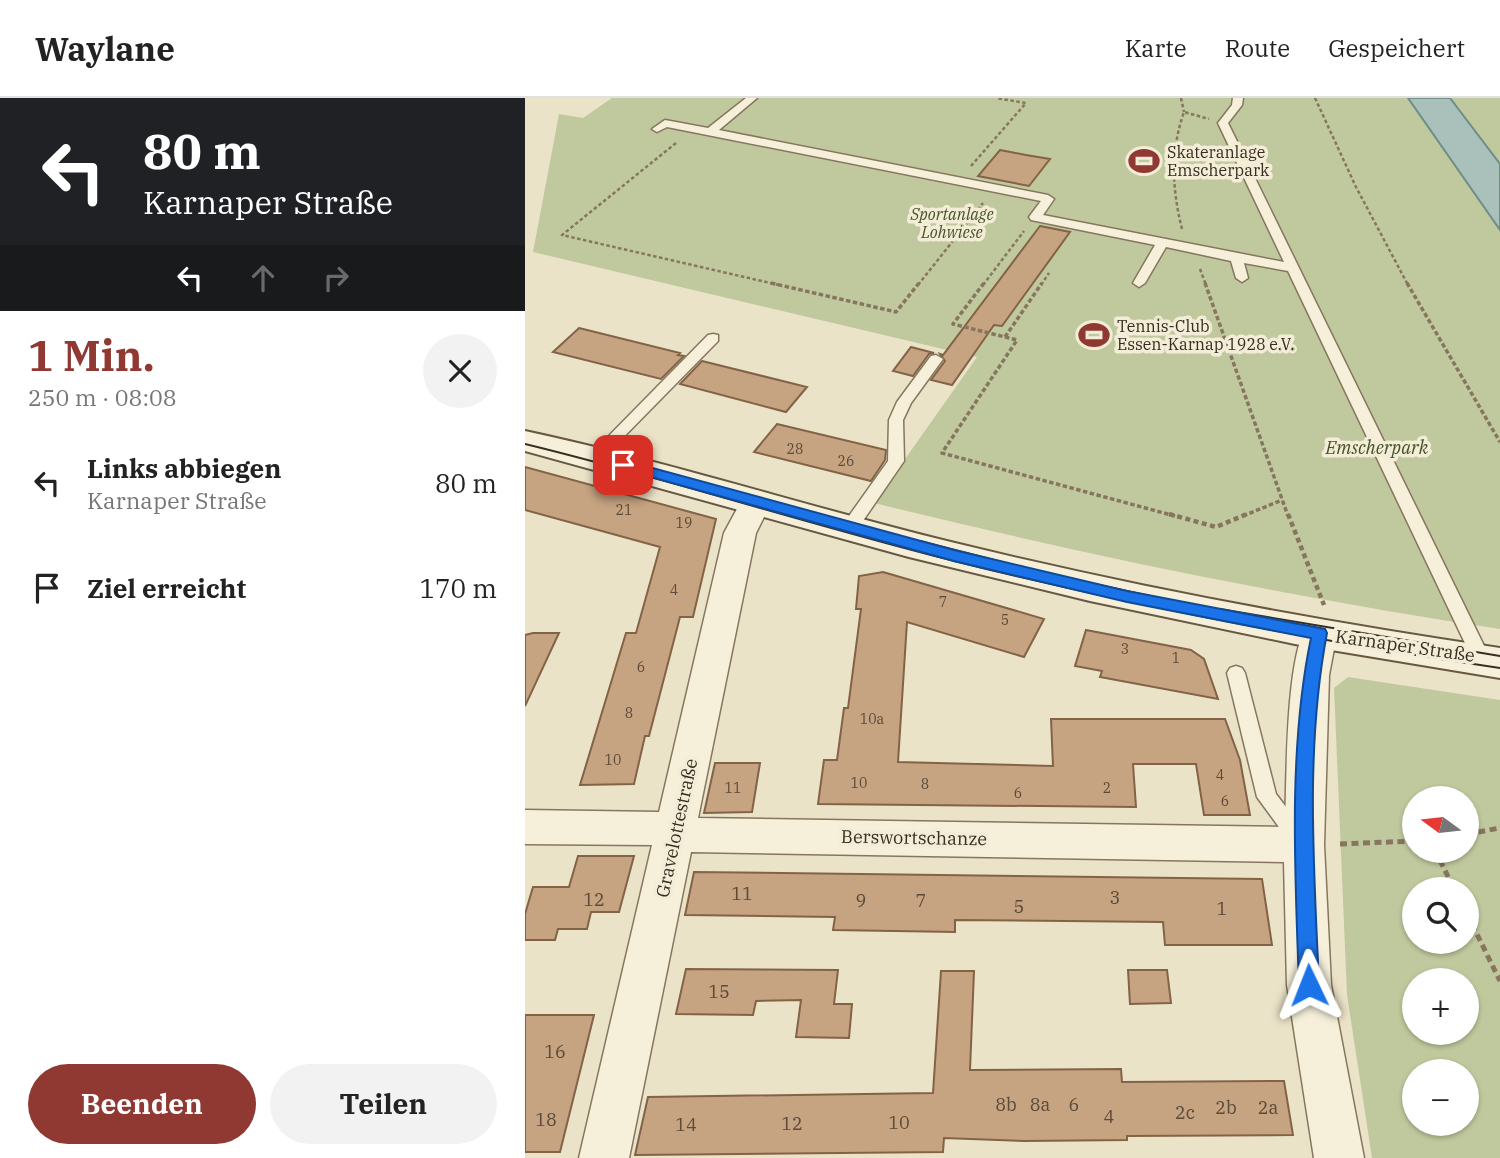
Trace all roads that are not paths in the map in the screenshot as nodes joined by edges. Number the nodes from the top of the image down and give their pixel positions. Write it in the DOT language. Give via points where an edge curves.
graph roads {
  1 [pos="752,98"];
  2 [pos="1238,98"];
  3 [pos="657,129"];
  4 [pos="710,132"];
  5 [pos="1163,242"];
  6 [pos="1236,258"];
  7 [pos="1294,268"];
  8 [pos="1242,278"];
  9 [pos="1139,283"];
  10 [pos="713,338"];
  11 [pos="936,359"];
  12 [pos="525,432"];
  13 [pos="525,442"];
  14 [pos="590,455"];
  15 [pos="756,501"];
  16 [pos="850,527"];
  17 [pos="1319,633"];
  18 [pos="1491,662"];
  19 [pos="1236,673"];
  20 [pos="525,827"];
  21 [pos="677,831"];
  22 [pos="1304,845"];
  23 [pos="604,1158"];
  24 [pos="1339,1158"];
  1 -- 4 [label="lane"];
  2 -- 7 [label="lane, Karnaper Straße" via="1223,123"];
  3 -- 4 [label="lane" via="664,123"];
  4 -- 5 [label="lane" via="1048,199 1035,217"];
  5 -- 6 [label="lane"];
  5 -- 9 [label="lane"];
  6 -- 7 [label="lane"];
  6 -- 8 [label="lane"];
  7 -- 18 [label="lane, Karnaper Straße"];
  10 -- 14 [label="lane"];
  11 -- 16 [label="lane" via="904,402 897,420 896,461"];
  12 -- 14 [label="main road, Karnaper Straße"];
  13 -- 14 [label="main road, Karnaper Straße"];
  14 -- 15 [label="main road, Karnaper Straße"];
  15 -- 16 [label="main road, Karnaper Straße"];
  15 -- 21 [label="street, Gravelottestraße" via="740,533"];
  16 -- 17 [label="main road, Karnaper Straße" via="1127,597"];
  17 -- 18 [label="main road, Karnaper Straße"];
  17 -- 22 [label="street" via="1311,675"];
  19 -- 22 [label="lane" via="1267,797"];
  20 -- 21 [label="street, Berswortschanze"];
  21 -- 22 [label="street, Berswortschanze" via="701,836"];
  21 -- 23 [label="street, Gravelottestraße"];
  22 -- 24 [label="street" via="1309,985"];
}
